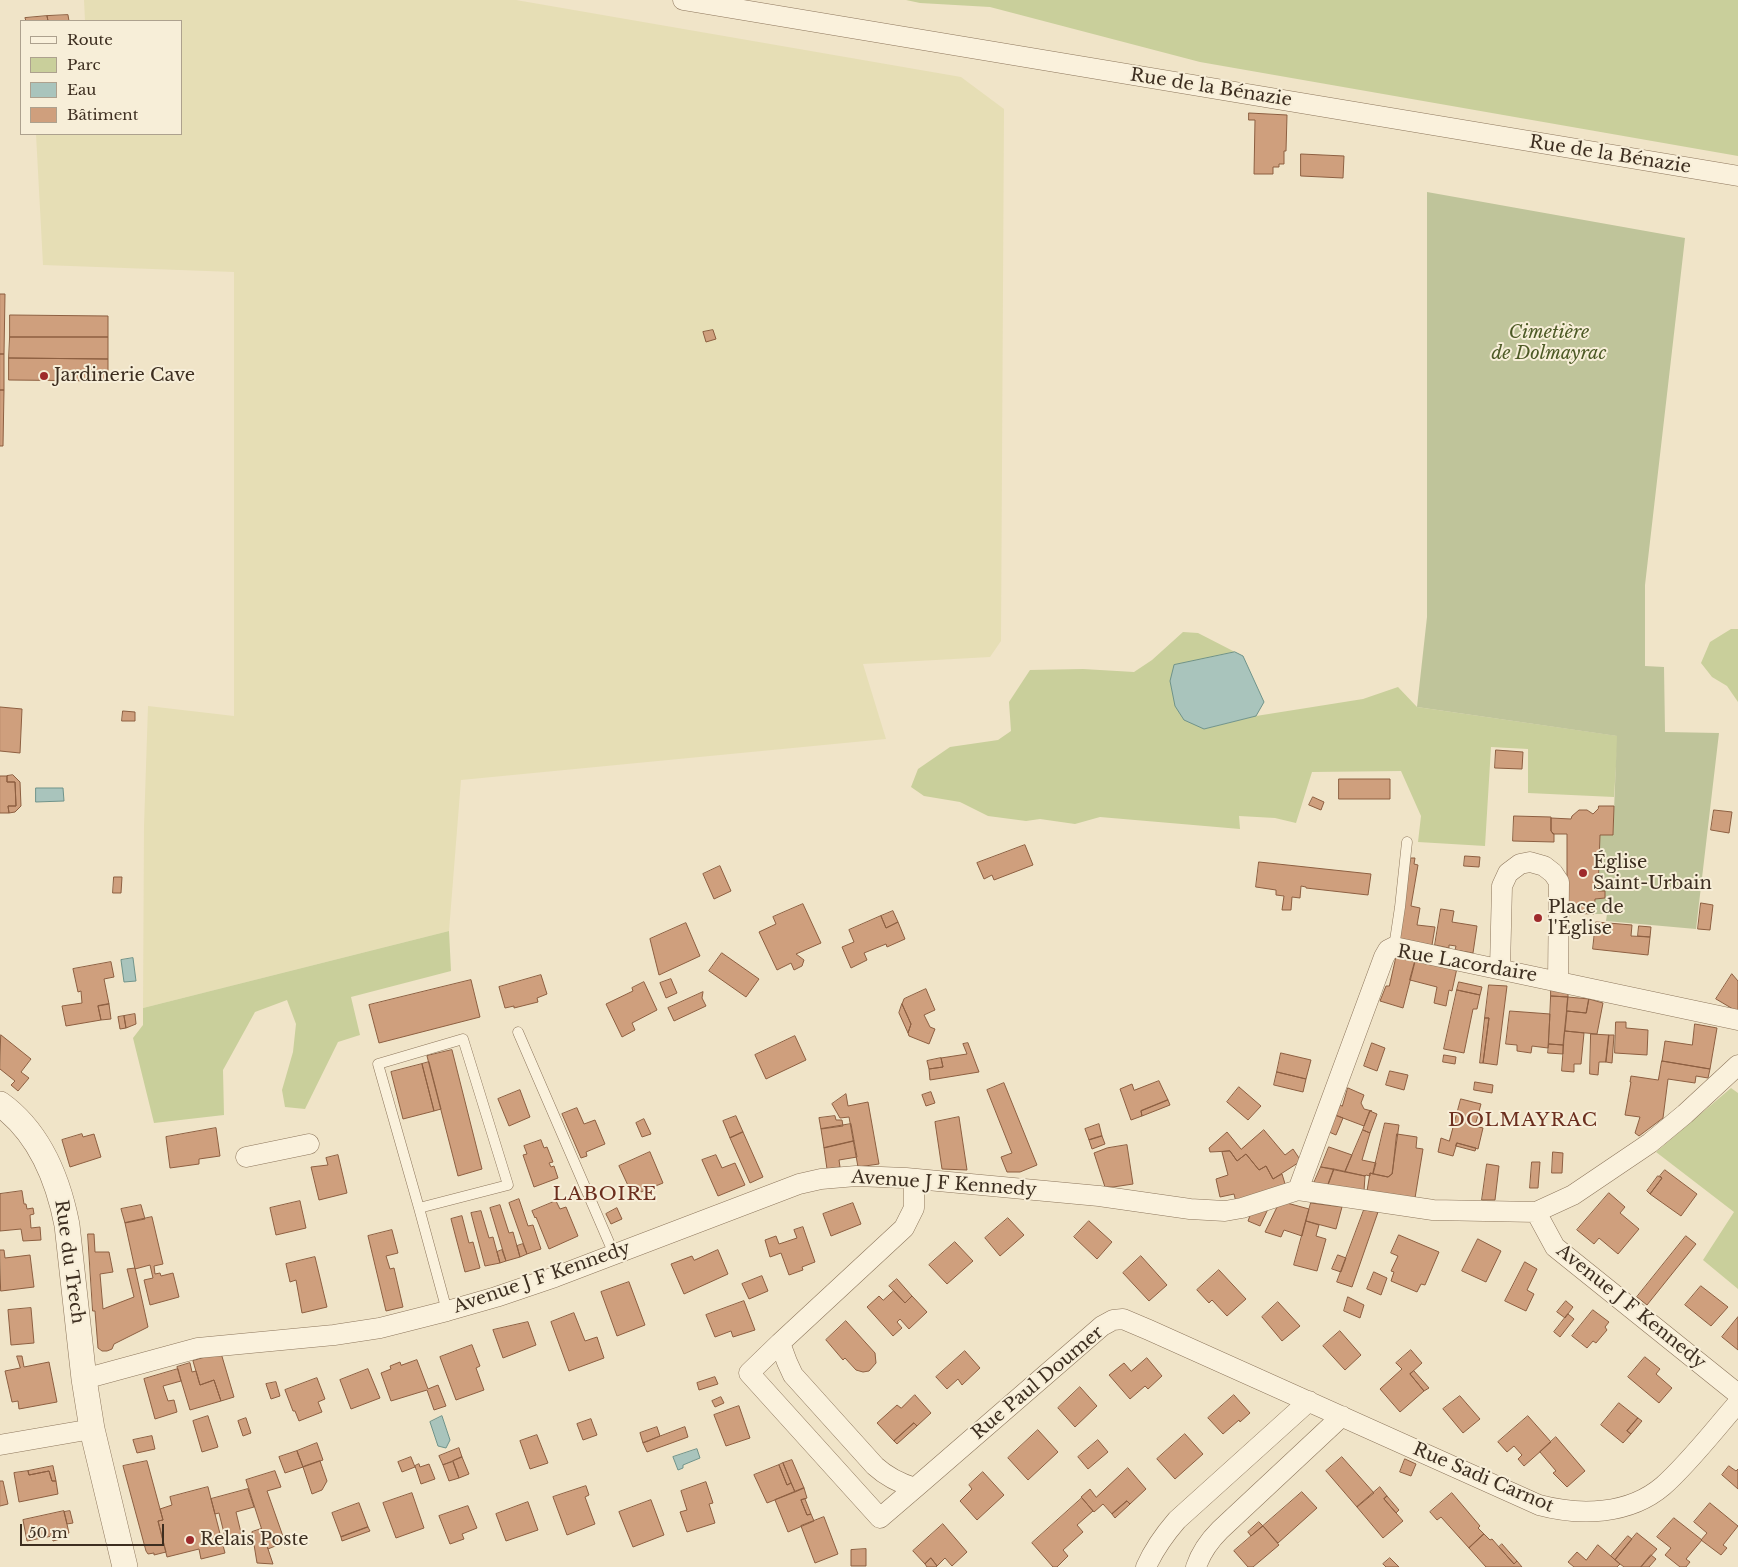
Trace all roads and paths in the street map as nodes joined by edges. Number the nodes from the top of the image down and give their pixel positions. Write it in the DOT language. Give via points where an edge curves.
graph roads {
  1 [pos="683,0"];
  2 [pos="1738,176"];
  3 [pos="1407,842"];
  4 [pos="1394,947"];
  5 [pos="1500,968"];
  6 [pos="1558,982"];
  7 [pos="1738,1020"];
  8 [pos="518,1032"];
  9 [pos="1738,1066"];
  10 [pos="0,1104"];
  11 [pos="309,1144"];
  12 [pos="246,1157"];
  13 [pos="914,1179"];
  14 [pos="1298,1190"];
  15 [pos="419,1208"];
  16 [pos="1536,1212"];
  17 [pos="614,1254"];
  18 [pos="447,1311"];
  19 [pos="780,1343"];
  20 [pos="84,1379"];
  21 [pos="1738,1394"];
  22 [pos="1309,1402"];
  23 [pos="1738,1403"];
  24 [pos="1342,1416"];
  25 [pos="92,1428"];
  26 [pos="0,1445"];
  27 [pos="915,1488"];
  28 [pos="125,1567"];
  29 [pos="1146,1567"];
  30 [pos="1196,1567"];
  1 -- 2 [label="street, Rue de la Bénazie"];
  3 -- 4 [label="lane"];
  4 -- 5 [label="street, Rue Lacordaire"];
  4 -- 14 [label="street, Rue Lacordaire" via="1384,957"];
  5 -- 6 [label="street, Rue Lacordaire"];
  5 -- 6 [label="street" via="1502,886 1508,873 1520,864 1530,862 1544,866 1559,882"];
  6 -- 7 [label="street, Rue Lacordaire"];
  8 -- 17 [label="lane"];
  9 -- 16 [label="street" via="1650,1143 1573,1195"];
  10 -- 20 [label="street, Rue du Trech" via="36,1142 63,1202"];
  11 -- 12 [label="street"];
  13 -- 14 [label="street, Avenue J F Kennedy" via="1225,1211"];
  13 -- 17 [label="street, Avenue J F Kennedy" via="856,1176 799,1184"];
  13 -- 19 [label="street, Rue Paul Doumer" via="914,1208 904,1228"];
  14 -- 16 [label="street, Avenue J F Kennedy" via="1433,1210"];
  15 -- 15 [label="lane" via="508,1185 463,1039 378,1064"];
  15 -- 18 [label="lane"];
  16 -- 21 [label="street, Avenue J F Kennedy" via="1555,1247"];
  17 -- 18 [label="street, Avenue J F Kennedy"];
  18 -- 20 [label="street, Avenue J F Kennedy" via="342,1334 198,1348"];
  19 -- 27 [label="street" via="793,1375 874,1466 899,1483"];
  19 -- 27 [label="street, Rue Paul Doumer" via="749,1373 880,1518"];
  20 -- 25 [label="street"];
  22 -- 24 [label="street, Rue Sadi Carnot"];
  22 -- 27 [label="street, Rue Paul Doumer" via="1140,1327 1123,1320 1113,1320 1102,1326"];
  22 -- 29 [label="street" via="1177,1520 1162,1537"];
  23 -- 24 [label="street, Rue Sadi Carnot" via="1662,1487 1619,1508 1600,1512 1540,1506"];
  24 -- 30 [label="street" via="1220,1530 1200,1556"];
  25 -- 26 [label="street"];
  25 -- 28 [label="street"];
}
